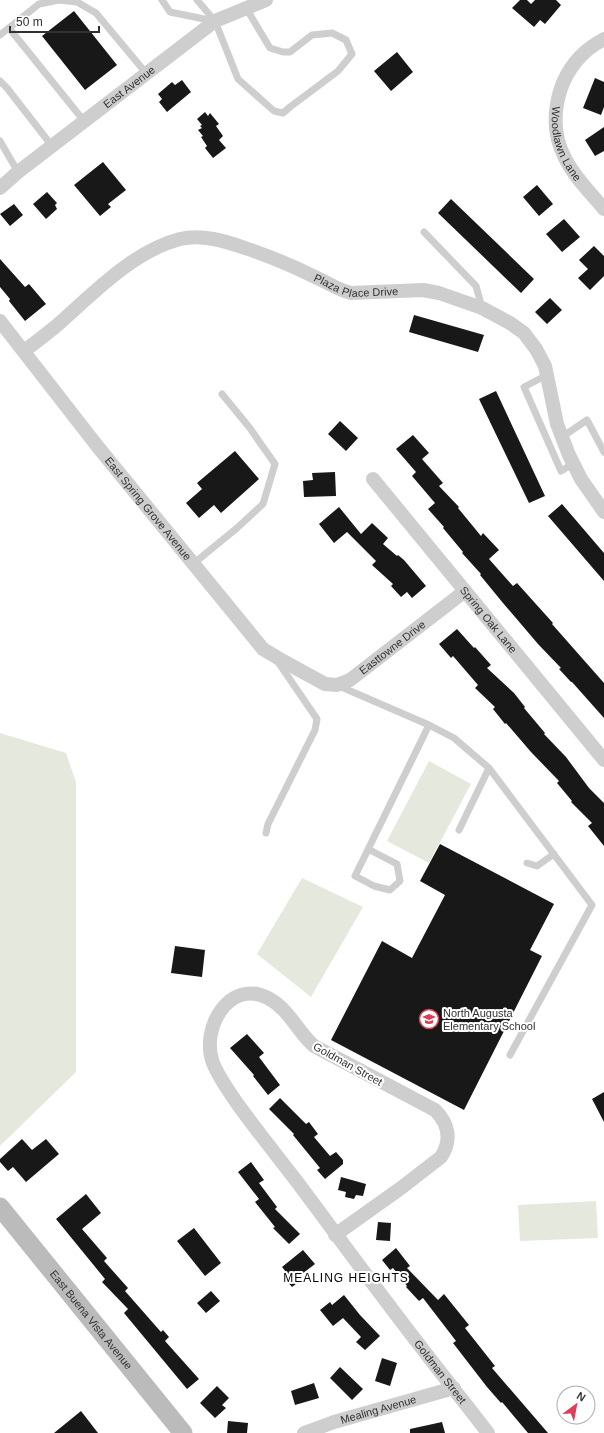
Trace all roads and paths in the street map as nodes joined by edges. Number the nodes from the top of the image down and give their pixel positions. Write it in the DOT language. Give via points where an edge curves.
graph roads {
  1 [pos="162,0"];
  2 [pos="197,0"];
  3 [pos="266,0"];
  4 [pos="246,8"];
  5 [pos="215,21"];
  6 [pos="9,28"];
  7 [pos="0,35"];
  8 [pos="604,39"];
  9 [pos="146,73"];
  10 [pos="0,81"];
  11 [pos="84,121"];
  12 [pos="0,141"];
  13 [pos="52,146"];
  14 [pos="18,172"];
  15 [pos="0,188"];
  16 [pos="604,209"];
  17 [pos="424,232"];
  18 [pos="482,308"];
  19 [pos="0,321"];
  20 [pos="24,351"];
  21 [pos="547,375"];
  22 [pos="222,394"];
  23 [pos="562,437"];
  24 [pos="604,452"];
  25 [pos="574,464"];
  26 [pos="373,479"];
  27 [pos="604,512"];
  28 [pos="193,564"];
  29 [pos="465,591"];
  30 [pos="274,655"];
  31 [pos="337,685"];
  32 [pos="429,725"];
  33 [pos="604,760"];
  34 [pos="489,768"];
  35 [pos="459,830"];
  36 [pos="266,833"];
  37 [pos="368,849"];
  38 [pos="554,854"];
  39 [pos="527,863"];
  40 [pos="510,1055"];
  41 [pos="0,1207"];
  42 [pos="335,1235"];
  43 [pos="454,1388"];
  44 [pos="183,1433"];
  45 [pos="304,1433"];
  46 [pos="488,1433"];
  1 -- 5 [label="lane" via="170,12"];
  2 -- 5 [label="lane"];
  3 -- 4 [label="street, East Avenue"];
  4 -- 5 [label="street, East Avenue"];
  4 -- 5 [label="lane" via="270,48 290,52 312,35 332,33 346,40 352,54 338,71 283,113 274,112 238,79"];
  5 -- 9 [label="street, East Avenue"];
  6 -- 7 [label="lane"];
  6 -- 9 [label="lane" via="39,4 59,0 78,2 96,13"];
  6 -- 11 [label="lane"];
  8 -- 16 [label="street, Woodlawn Lane" via="583,53 567,74 556,105 560,145 564,157"];
  9 -- 11 [label="street, East Avenue"];
  10 -- 13 [label="lane"];
  11 -- 13 [label="street, East Avenue"];
  12 -- 14 [label="lane"];
  13 -- 14 [label="street, East Avenue"];
  14 -- 15 [label="street, East Avenue"];
  17 -- 18 [label="lane" via="476,286"];
  18 -- 20 [label="street, Plaza Place Drive" via="423,290 351,293 247,249 219,240 182,239 162,245 131,262"];
  18 -- 21 [label="street, Plaza Place Drive" via="524,333 536,349"];
  19 -- 20 [label="street, East Spring Grove Avenue"];
  20 -- 28 [label="street, East Spring Grove Avenue"];
  21 -- 23 [label="street, Plaza Place Drive"];
  21 -- 25 [label="lane" via="524,387 561,471"];
  22 -- 28 [label="lane" via="275,464 263,504"];
  23 -- 24 [label="lane" via="587,420"];
  23 -- 25 [label="street, Plaza Place Drive"];
  25 -- 27 [label="street, Plaza Place Drive" via="581,479"];
  26 -- 29 [label="street, Spring Oak Lane"];
  28 -- 30 [label="street, East Spring Grove Avenue" via="263,649"];
  29 -- 31 [label="street, Easttowne Drive" via="350,680"];
  29 -- 33 [label="street, Spring Oak Lane"];
  30 -- 31 [label="street, East Spring Grove Avenue" via="325,684"];
  30 -- 36 [label="lane" via="317,719 315,730 268,824"];
  31 -- 32 [label="lane"];
  32 -- 34 [label="lane" via="454,738"];
  32 -- 37 [label="lane"];
  34 -- 35 [label="lane"];
  34 -- 38 [label="lane"];
  37 -- 37 [label="lane" via="354,876 374,886 390,890 400,881 397,864"];
  38 -- 39 [label="lane" via="537,866"];
  38 -- 40 [label="lane" via="592,905"];
  41 -- 44 [label="main road, East Buena Vista Avenue"];
  42 -- 42 [label="street, Goldman Street" via="229,1092 213,1064 210,1039 215,1019 224,1006 238,997 253,993 268,998 284,1009 301,1034 314,1046 435,1110 445,1121 448,1136 441,1157"];
  42 -- 43 [label="street, Goldman Street"];
  43 -- 45 [label="street, Mealing Avenue"];
  43 -- 46 [label="street, Goldman Street"];
}
